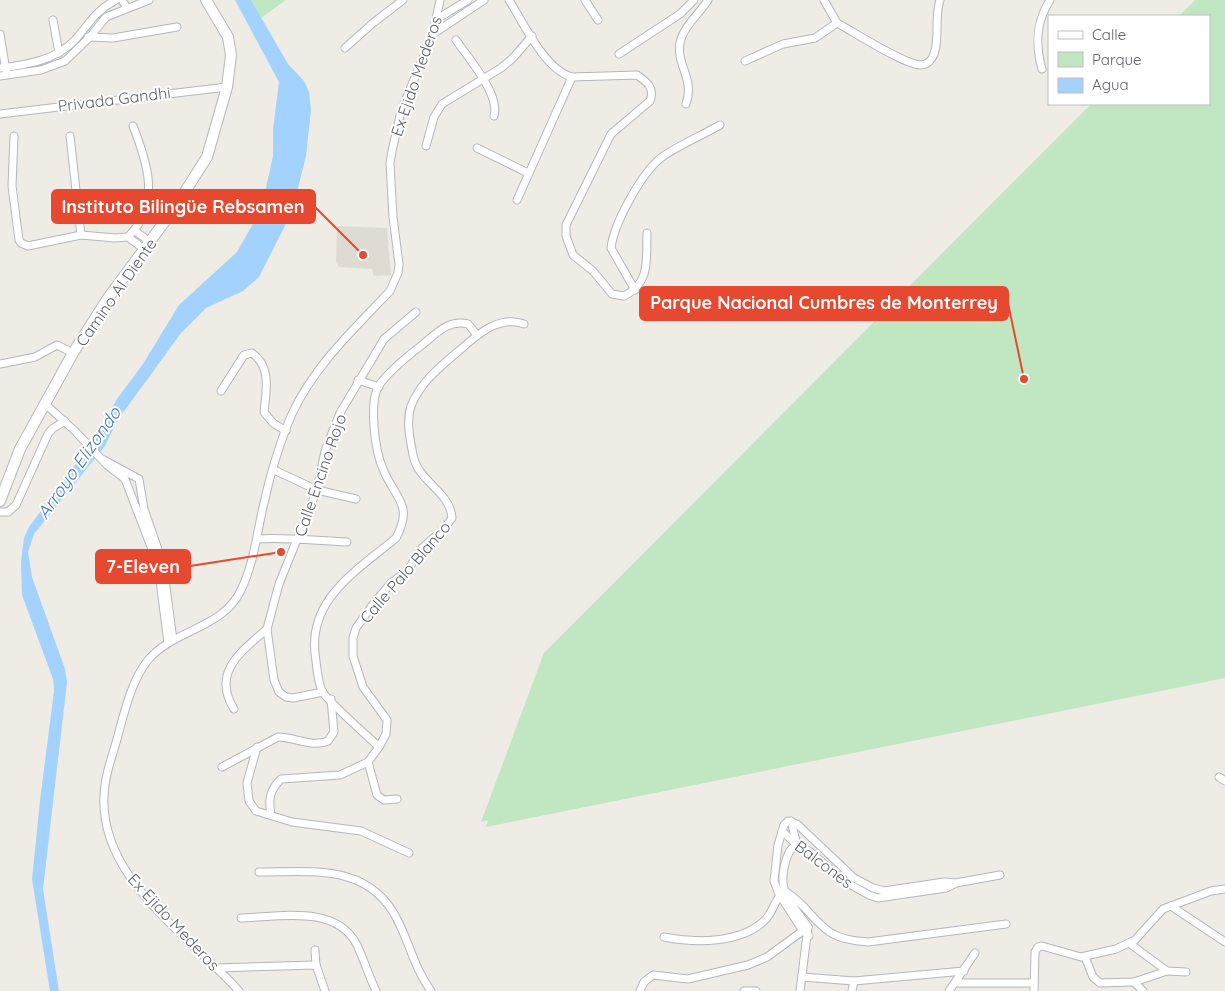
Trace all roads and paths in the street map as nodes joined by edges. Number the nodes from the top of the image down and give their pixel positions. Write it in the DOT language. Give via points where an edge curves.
graph roads {
  1 [pos="116,0"];
  2 [pos="122,0"];
  3 [pos="149,0"];
  4 [pos="206,0"];
  5 [pos="403,0"];
  6 [pos="440,0"];
  7 [pos="468,0"];
  8 [pos="484,0"];
  9 [pos="509,0"];
  10 [pos="585,0"];
  11 [pos="694,0"];
  12 [pos="708,0"];
  13 [pos="824,0"];
  14 [pos="940,0"];
  15 [pos="1050,0"];
  16 [pos="127,8"];
  17 [pos="437,19"];
  18 [pos="53,20"];
  19 [pos="598,20"];
  20 [pos="837,22"];
  21 [pos="177,27"];
  22 [pos="0,34"];
  23 [pos="80,34"];
  24 [pos="433,34"];
  25 [pos="532,36"];
  26 [pos="90,37"];
  27 [pos="456,40"];
  28 [pos="345,48"];
  29 [pos="59,53"];
  30 [pos="619,54"];
  31 [pos="745,61"];
  32 [pos="3,68"];
  33 [pos="1042,69"];
  34 [pos="3,76"];
  35 [pos="572,77"];
  36 [pos="483,80"];
  37 [pos="227,87"];
  38 [pos="686,104"];
  39 [pos="0,114"];
  40 [pos="494,116"];
  41 [pos="720,125"];
  42 [pos="133,126"];
  43 [pos="14,136"];
  44 [pos="70,136"];
  45 [pos="426,146"];
  46 [pos="477,148"];
  47 [pos="528,173"];
  48 [pos="517,200"];
  49 [pos="134,230"];
  50 [pos="647,233"];
  51 [pos="81,234"];
  52 [pos="128,237"];
  53 [pos="147,245"];
  54 [pos="635,290"];
  55 [pos="416,312"];
  56 [pos="524,324"];
  57 [pos="477,335"];
  58 [pos="73,354"];
  59 [pos="0,364"];
  60 [pos="358,380"];
  61 [pos="379,386"];
  62 [pos="221,391"];
  63 [pos="44,403"];
  64 [pos="65,421"];
  65 [pos="286,431"];
  66 [pos="274,470"];
  67 [pos="128,476"];
  68 [pos="317,490"];
  69 [pos="142,492"];
  70 [pos="131,493"];
  71 [pos="356,498"];
  72 [pos="0,500"];
  73 [pos="0,512"];
  74 [pos="258,539"];
  75 [pos="298,541"];
  76 [pos="347,542"];
  77 [pos="163,581"];
  78 [pos="267,629"];
  79 [pos="170,642"];
  80 [pos="323,692"];
  81 [pos="331,699"];
  82 [pos="234,709"];
  83 [pos="257,747"];
  84 [pos="379,747"];
  85 [pos="368,762"];
  86 [pos="222,768"];
  87 [pos="397,799"];
  88 [pos="271,814"];
  89 [pos="790,821"];
  90 [pos="782,831"];
  91 [pos="797,846"];
  92 [pos="409,853"];
  93 [pos="259,872"];
  94 [pos="1000,875"];
  95 [pos="956,884"];
  96 [pos="1225,889"];
  97 [pos="781,892"];
  98 [pos="1171,906"];
  99 [pos="241,918"];
  100 [pos="1006,924"];
  101 [pos="807,932"];
  102 [pos="664,937"];
  103 [pos="1225,942"];
  104 [pos="1129,943"];
  105 [pos="315,950"];
  106 [pos="975,953"];
  107 [pos="1085,957"];
  108 [pos="316,966"];
  109 [pos="216,968"];
  110 [pos="964,971"];
  111 [pos="1167,971"];
  112 [pos="1186,972"];
  113 [pos="802,977"];
  114 [pos="854,981"];
  115 [pos="1134,982"];
  116 [pos="956,983"];
  117 [pos="1034,987"];
  118 [pos="239,991"];
  119 [pos="325,991"];
  120 [pos="376,991"];
  121 [pos="431,991"];
  122 [pos="640,991"];
  123 [pos="744,991"];
  124 [pos="756,991"];
  125 [pos="800,991"];
  126 [pos="852,991"];
  127 [pos="949,991"];
  128 [pos="1143,991"];
  1 -- 23 [label="street" via="92,16"];
  2 -- 16 [label="street"];
  3 -- 16 [label="street"];
  4 -- 37 [label="street, Camino Al Diente" via="228,37 231,55"];
  5 -- 28 [label="street"];
  6 -- 17 [label="street, Ex Ejido Mederos"];
  7 -- 17 [label="street"];
  8 -- 24 [label="street"];
  9 -- 25 [label="street"];
  10 -- 19 [label="street"];
  11 -- 30 [label="street" via="680,14"];
  12 -- 38 [label="street" via="680,41 680,54 690,90"];
  13 -- 20 [label="street"];
  14 -- 20 [label="street" via="936,50 931,60 923,65 892,54"];
  15 -- 33 [label="street" via="1039,25 1037,52"];
  16 -- 26 [label="street" via="106,17"];
  17 -- 24 [label="street, Ex Ejido Mederos"];
  18 -- 29 [label="street"];
  20 -- 31 [label="street" via="814,38 782,44"];
  21 -- 26 [label="street" via="113,38"];
  22 -- 32 [label="street"];
  23 -- 26 [label="street"];
  23 -- 29 [label="street"];
  24 -- 65 [label="street, Ex Ejido Mederos" via="402,111 390,163 398,273 390,291 334,350 306,389"];
  25 -- 35 [label="street" via="553,67"];
  25 -- 36 [label="street" via="513,58"];
  26 -- 34 [label="street" via="65,61 41,70"];
  27 -- 36 [label="street"];
  29 -- 32 [label="street"];
  32 -- 34 [label="street"];
  35 -- 47 [label="street"];
  35 -- 54 [label="street" via="637,75 651,88 652,98 647,105 611,134 565,229 569,250 593,271 608,291 624,296"];
  36 -- 40 [label="street" via="495,102"];
  36 -- 45 [label="street" via="446,99 434,117"];
  37 -- 39 [label="street, Privada Gandhi"];
  37 -- 53 [label="street, Camino Al Diente" via="207,157"];
  41 -- 54 [label="street" via="661,158 633,194 611,248"];
  42 -- 49 [label="street" via="146,166 149,195 141,221"];
  43 -- 51 [label="street" via="12,186 18,240 28,246"];
  44 -- 51 [label="street"];
  46 -- 47 [label="street"];
  47 -- 48 [label="street"];
  49 -- 52 [label="street"];
  49 -- 53 [label="street"];
  50 -- 54 [label="street" via="644,279"];
  51 -- 52 [label="street"];
  52 -- 53 [label="street"];
  53 -- 58 [label="street, Camino Al Diente"];
  55 -- 60 [label="street, Calle Encino Rojo" via="384,339"];
  56 -- 57 [label="street" via="503,322"];
  57 -- 61 [label="street" via="468,324 445,326 408,356"];
  57 -- 84 [label="street, Calle Palo Blanco" via="430,375 416,396 408,421 417,468 448,502 452,518 421,550 408,570 374,603 356,628 353,638 353,656 363,687 386,720 386,734"];
  58 -- 59 [label="street" via="57,345 42,354"];
  58 -- 63 [label="street, Camino Al Diente"];
  60 -- 61 [label="street"];
  60 -- 68 [label="street, Calle Encino Rojo" via="324,451"];
  61 -- 80 [label="street" via="374,411 379,459 402,500 404,517 396,538 350,576 321,611 313,646"];
  62 -- 65 [label="street" via="244,354 252,353 266,370 264,412"];
  63 -- 64 [label="street"];
  63 -- 72 [label="street, Camino Al Diente" via="20,449"];
  64 -- 67 [label="street" via="106,465"];
  64 -- 73 [label="street" via="48,434 16,505 8,512"];
  65 -- 66 [label="street, Ex Ejido Mederos"];
  66 -- 68 [label="street"];
  66 -- 74 [label="street, Ex Ejido Mederos" via="264,500"];
  67 -- 69 [label="street" via="139,479"];
  67 -- 70 [label="street"];
  68 -- 71 [label="street"];
  68 -- 75 [label="street, Calle Encino Rojo"];
  69 -- 70 [label="street"];
  69 -- 77 [label="street" via="144,509 160,552"];
  70 -- 77 [label="street"];
  74 -- 75 [label="street"];
  74 -- 79 [label="street, Ex Ejido Mederos" via="241,590 230,608 208,624"];
  75 -- 76 [label="street"];
  75 -- 78 [label="street, Calle Encino Rojo" via="279,584"];
  77 -- 79 [label="street"];
  78 -- 80 [label="street, Calle Encino Rojo" via="274,680 279,692 293,698"];
  78 -- 82 [label="street" via="230,665 227,694"];
  79 -- 109 [label="street, Ex Ejido Mederos" via="148,660 135,684 105,786 109,833 117,855 144,896"];
  80 -- 81 [label="street"];
  81 -- 83 [label="street" via="334,732 328,741 313,744 278,737"];
  81 -- 84 [label="street"];
  83 -- 86 [label="street"];
  83 -- 88 [label="street" via="248,783 249,800 256,811"];
  84 -- 85 [label="street"];
  85 -- 87 [label="street" via="377,795 384,800"];
  85 -- 88 [label="street" via="340,775 281,779 272,790"];
  88 -- 92 [label="street" via="292,822 361,831"];
  89 -- 90 [label="street"];
  89 -- 91 [label="street"];
  89 -- 95 [label="street, Balcones" via="854,878 873,888 884,891 944,882"];
  90 -- 91 [label="street, Balcones"];
  90 -- 97 [label="street" via="774,873 774,881"];
  91 -- 95 [label="street, Balcones" via="809,851 856,889 878,898"];
  91 -- 97 [label="street" via="792,847 786,859"];
  93 -- 121 [label="street" via="337,873 359,881 392,911 417,968"];
  94 -- 95 [label="street, Balcones"];
  96 -- 98 [label="street"];
  97 -- 100 [label="street" via="792,895 829,933 849,941 868,942"];
  97 -- 101 [label="street"];
  97 -- 102 [label="street" via="776,906 764,921 742,933 706,940"];
  98 -- 103 [label="street"];
  98 -- 104 [label="street" via="1160,912"];
  99 -- 120 [label="street" via="314,917 336,922 357,944"];
  101 -- 113 [label="street"];
  101 -- 122 [label="street" via="758,962 688,979 653,975 644,982"];
  104 -- 107 [label="street"];
  104 -- 111 [label="street"];
  105 -- 108 [label="street"];
  106 -- 110 [label="street"];
  107 -- 115 [label="street" via="1100,983"];
  107 -- 117 [label="street" via="1038,947"];
  108 -- 109 [label="street"];
  108 -- 119 [label="street"];
  109 -- 118 [label="street, Ex Ejido Mederos"];
  110 -- 114 [label="street"];
  110 -- 116 [label="street"];
  111 -- 112 [label="street"];
  111 -- 115 [label="street"];
  113 -- 114 [label="street"];
  113 -- 125 [label="street"];
  114 -- 126 [label="street"];
  115 -- 128 [label="street"];
  116 -- 117 [label="street"];
  116 -- 127 [label="street"];
  123 -- 124 [label="street"];
}
